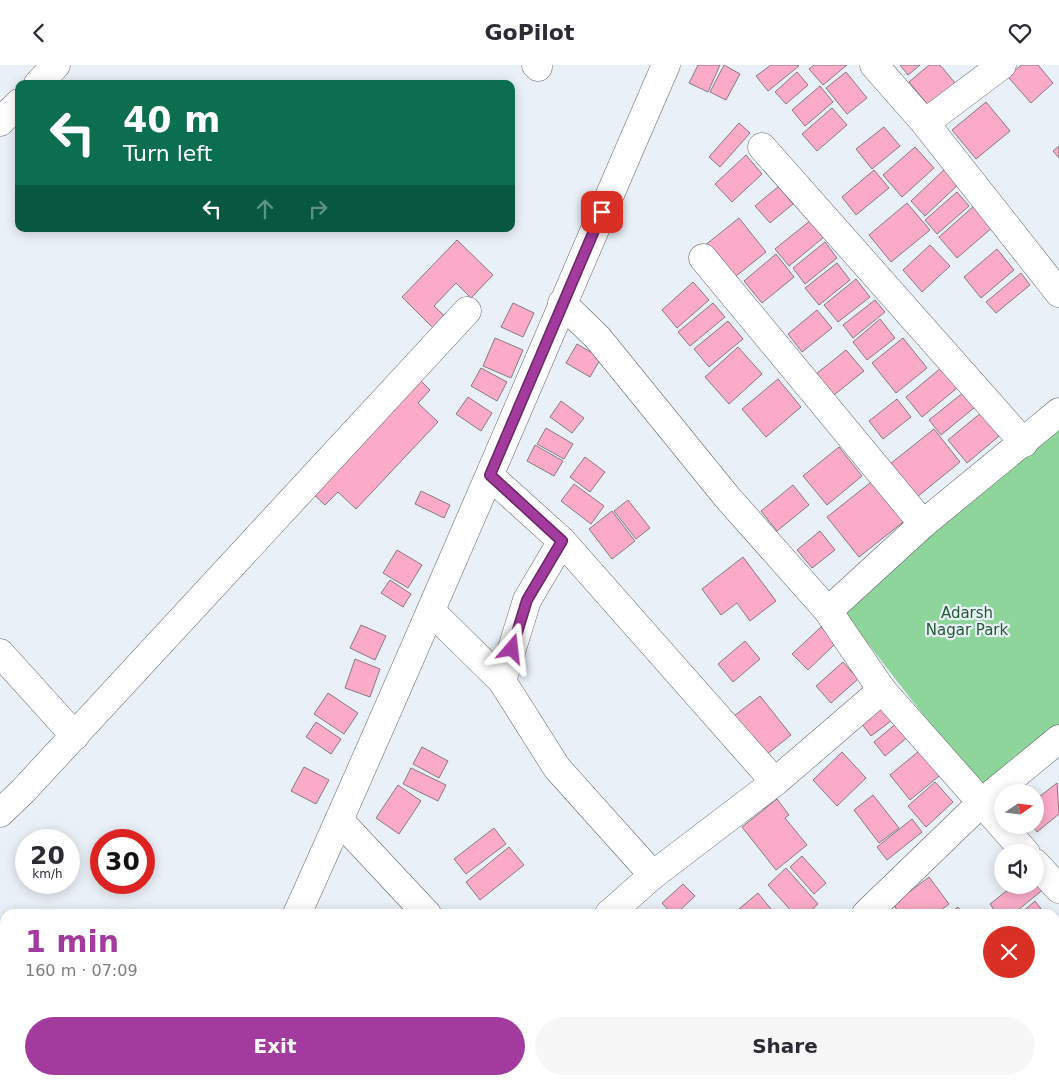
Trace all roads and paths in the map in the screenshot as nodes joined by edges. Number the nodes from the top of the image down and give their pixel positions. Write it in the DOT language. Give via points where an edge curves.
graph roads {
  1 [pos="56,65"];
  2 [pos="666,65"];
  3 [pos="874,65"];
  4 [pos="1002,65"];
  5 [pos="42,80"];
  6 [pos="15,107"];
  7 [pos="0,122"];
  8 [pos="925,123"];
  9 [pos="762,147"];
  10 [pos="703,258"];
  11 [pos="1059,293"];
  12 [pos="562,303"];
  13 [pos="467,311"];
  14 [pos="1059,412"];
  15 [pos="1024,443"];
  16 [pos="490,475"];
  17 [pos="923,524"];
  18 [pos="562,541"];
  19 [pos="431,611"];
  20 [pos="828,611"];
  21 [pos="0,653"];
  22 [pos="502,681"];
  23 [pos="882,690"];
  24 [pos="75,736"];
  25 [pos="1059,739"];
  26 [pos="775,782"];
  27 [pos="981,803"];
  28 [pos="0,813"];
  29 [pos="339,820"];
  30 [pos="1018,844"];
  31 [pos="1044,873"];
  32 [pos="653,875"];
  33 [pos="1059,889"];
  34 [pos="299,909"];
  35 [pos="422,909"];
  36 [pos="615,909"];
  37 [pos="876,909"];
  1 -- 5 [label="street"];
  2 -- 12 [label="street"];
  3 -- 8 [label="street"];
  4 -- 8 [label="street"];
  6 -- 7 [label="street"];
  8 -- 11 [label="street"];
  9 -- 15 [label="street"];
  10 -- 17 [label="street"];
  12 -- 16 [label="street"];
  12 -- 20 [label="street" via="598,337 727,497"];
  13 -- 24 [label="street"];
  14 -- 15 [label="street"];
  15 -- 17 [label="street"];
  16 -- 18 [label="street"];
  16 -- 19 [label="street"];
  17 -- 20 [label="street"];
  18 -- 22 [label="street" via="527,600"];
  18 -- 26 [label="street"];
  19 -- 22 [label="street"];
  19 -- 29 [label="street"];
  20 -- 23 [label="street"];
  21 -- 24 [label="street"];
  22 -- 32 [label="street" via="557,768"];
  23 -- 26 [label="street"];
  23 -- 27 [label="street"];
  24 -- 28 [label="street"];
  25 -- 27 [label="street"];
  26 -- 32 [label="street"];
  27 -- 30 [label="street"];
  27 -- 37 [label="street"];
  29 -- 34 [label="street"];
  29 -- 35 [label="street"];
  31 -- 33 [label="street"];
  32 -- 36 [label="street"];
}
